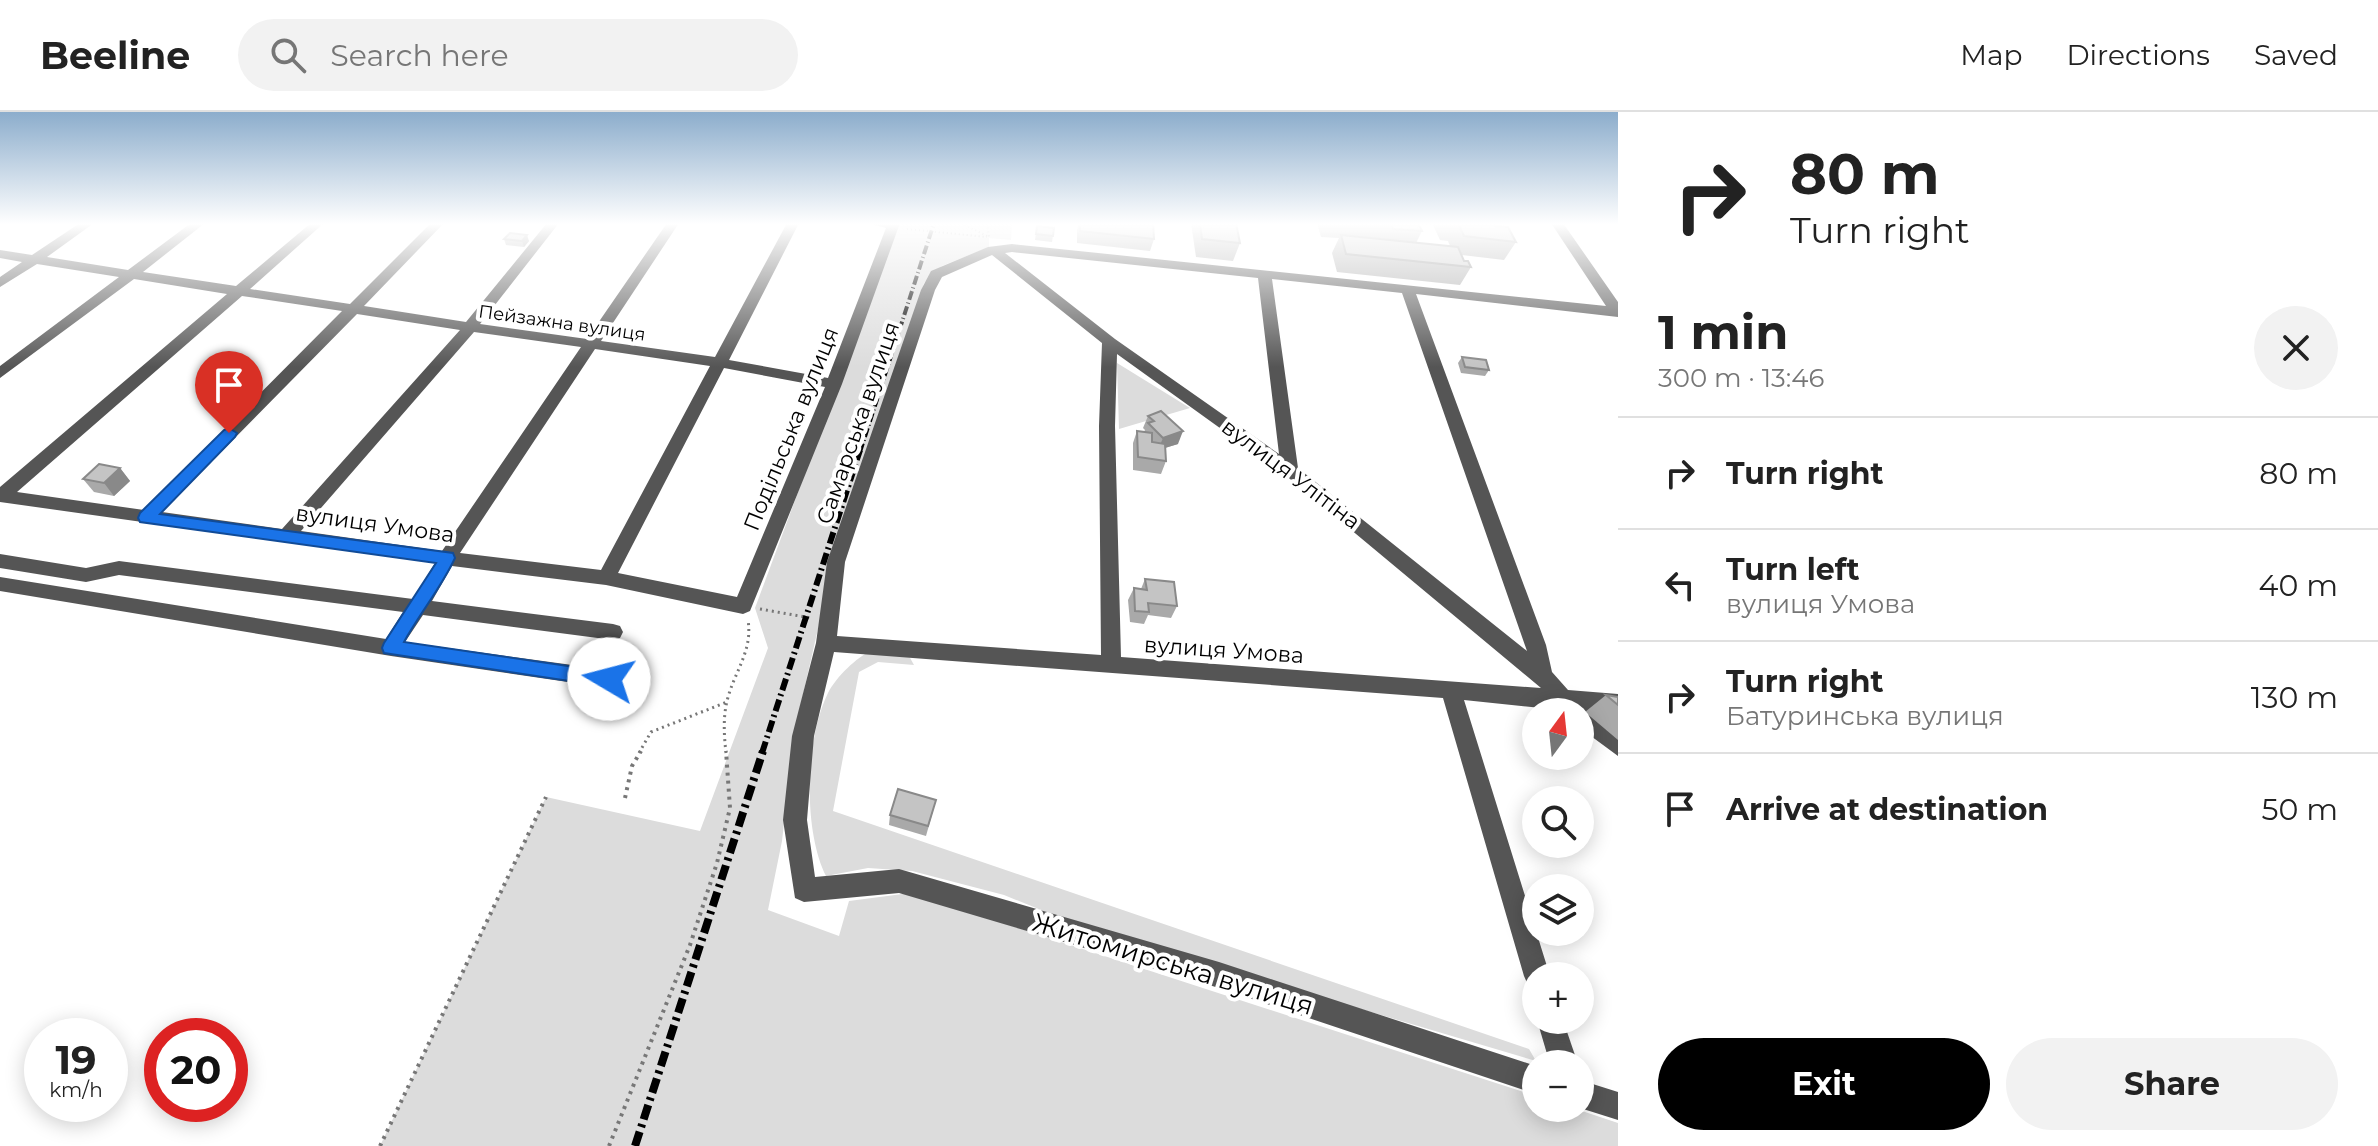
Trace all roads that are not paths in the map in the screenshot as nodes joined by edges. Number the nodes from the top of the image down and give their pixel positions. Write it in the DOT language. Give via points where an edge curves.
graph roads {
  1 [pos="17,271"];
  2 [pos="108,271"];
  3 [pos="135,271"];
  4 [pos="262,271"];
  5 [pos="390,271"];
  6 [pos="514,271"];
  7 [pos="640,271"];
  8 [pos="769,271"];
  9 [pos="876,271"];
  10 [pos="941,271"];
  11 [pos="1025,271"];
  12 [pos="1247,271"];
  13 [pos="1596,271"];
  14 [pos="1264,273"];
  15 [pos="130,275"];
  16 [pos="0,283"];
  17 [pos="1407,288"];
  18 [pos="240,290"];
  19 [pos="1613,293"];
  20 [pos="354,307"];
  21 [pos="1617,312"];
  22 [pos="470,327"];
  23 [pos="1110,342"];
  24 [pos="590,346"];
  25 [pos="722,363"];
  26 [pos="0,373"];
  27 [pos="834,384"];
  28 [pos="1290,470"];
  29 [pos="0,496"];
  30 [pos="146,518"];
  31 [pos="286,536"];
  32 [pos="447,558"];
  33 [pos="0,561"];
  34 [pos="606,578"];
  35 [pos="0,584"];
  36 [pos="415,606"];
  37 [pos="743,606"];
  38 [pos="613,632"];
  39 [pos="826,643"];
  40 [pos="391,648"];
  41 [pos="1111,666"];
  42 [pos="1542,675"];
  43 [pos="609,679"];
  44 [pos="1450,688"];
  45 [pos="1559,698"];
  46 [pos="1594,701"];
  47 [pos="1618,703"];
  48 [pos="1594,726"];
  49 [pos="1618,746"];
  50 [pos="804,890"];
  51 [pos="1533,962"];
  52 [pos="1522,1075"];
  53 [pos="1594,1098"];
  54 [pos="1618,1106"];
  1 -- 16 [label="street"];
  2 -- 15 [label="street, Пейзажна вулиця"];
  3 -- 15 [label="street"];
  4 -- 18 [label="street"];
  5 -- 20 [label="street"];
  6 -- 22 [label="street"];
  7 -- 24 [label="street"];
  8 -- 25 [label="street"];
  9 -- 27 [label="street, Подільська вулиця"];
  10 -- 39 [label="street, Самарська вулиця" via="928,290 836,562"];
  11 -- 23 [label="street, вулиця Улітіна"];
  12 -- 14 [label="street, Самарська вулиця"];
  13 -- 19 [label="street"];
  14 -- 17 [label="street, Самарська вулиця"];
  14 -- 28 [label="street"];
  15 -- 18 [label="street, Пейзажна вулиця"];
  15 -- 26 [label="street"];
  17 -- 21 [label="street, Самарська вулиця"];
  17 -- 42 [label="street" via="1536,645"];
  18 -- 20 [label="street, Пейзажна вулиця"];
  18 -- 29 [label="street"];
  19 -- 21 [label="street"];
  20 -- 22 [label="street, Пейзажна вулиця"];
  20 -- 30 [label="street"];
  22 -- 24 [label="street, Пейзажна вулиця"];
  22 -- 31 [label="street"];
  23 -- 28 [label="street, вулиця Улітіна"];
  23 -- 41 [label="street"];
  24 -- 25 [label="street, Пейзажна вулиця"];
  24 -- 32 [label="street"];
  25 -- 27 [label="street, Пейзажна вулиця"];
  25 -- 34 [label="street"];
  27 -- 37 [label="street, Подільська вулиця"];
  28 -- 42 [label="street, вулиця Улітіна"];
  29 -- 30 [label="street, вулиця Умова"];
  30 -- 31 [label="street, вулиця Умова"];
  31 -- 32 [label="street, вулиця Умова"];
  32 -- 34 [label="street, вулиця Умова"];
  32 -- 36 [label="street"];
  33 -- 36 [label="street" via="86,575 119,568"];
  34 -- 37 [label="street, вулиця Умова"];
  35 -- 40 [label="street"];
  36 -- 38 [label="street"];
  36 -- 40 [label="street"];
  39 -- 41 [label="street, вулиця Умова"];
  39 -- 50 [label="street, Самарська вулиця" via="803,736 795,820"];
  40 -- 43 [label="street"];
  41 -- 44 [label="street, вулиця Умова"];
  42 -- 45 [label="street, вулиця Улітіна"];
  44 -- 45 [label="street, вулиця Умова"];
  44 -- 51 [label="street"];
  46 -- 47 [label="street, вулиця Умова"];
  48 -- 49 [label="street, вулиця Улітіна"];
  50 -- 52 [label="street, Житомирська вулиця" via="899,881 1219,975"];
  53 -- 54 [label="street"];
}
